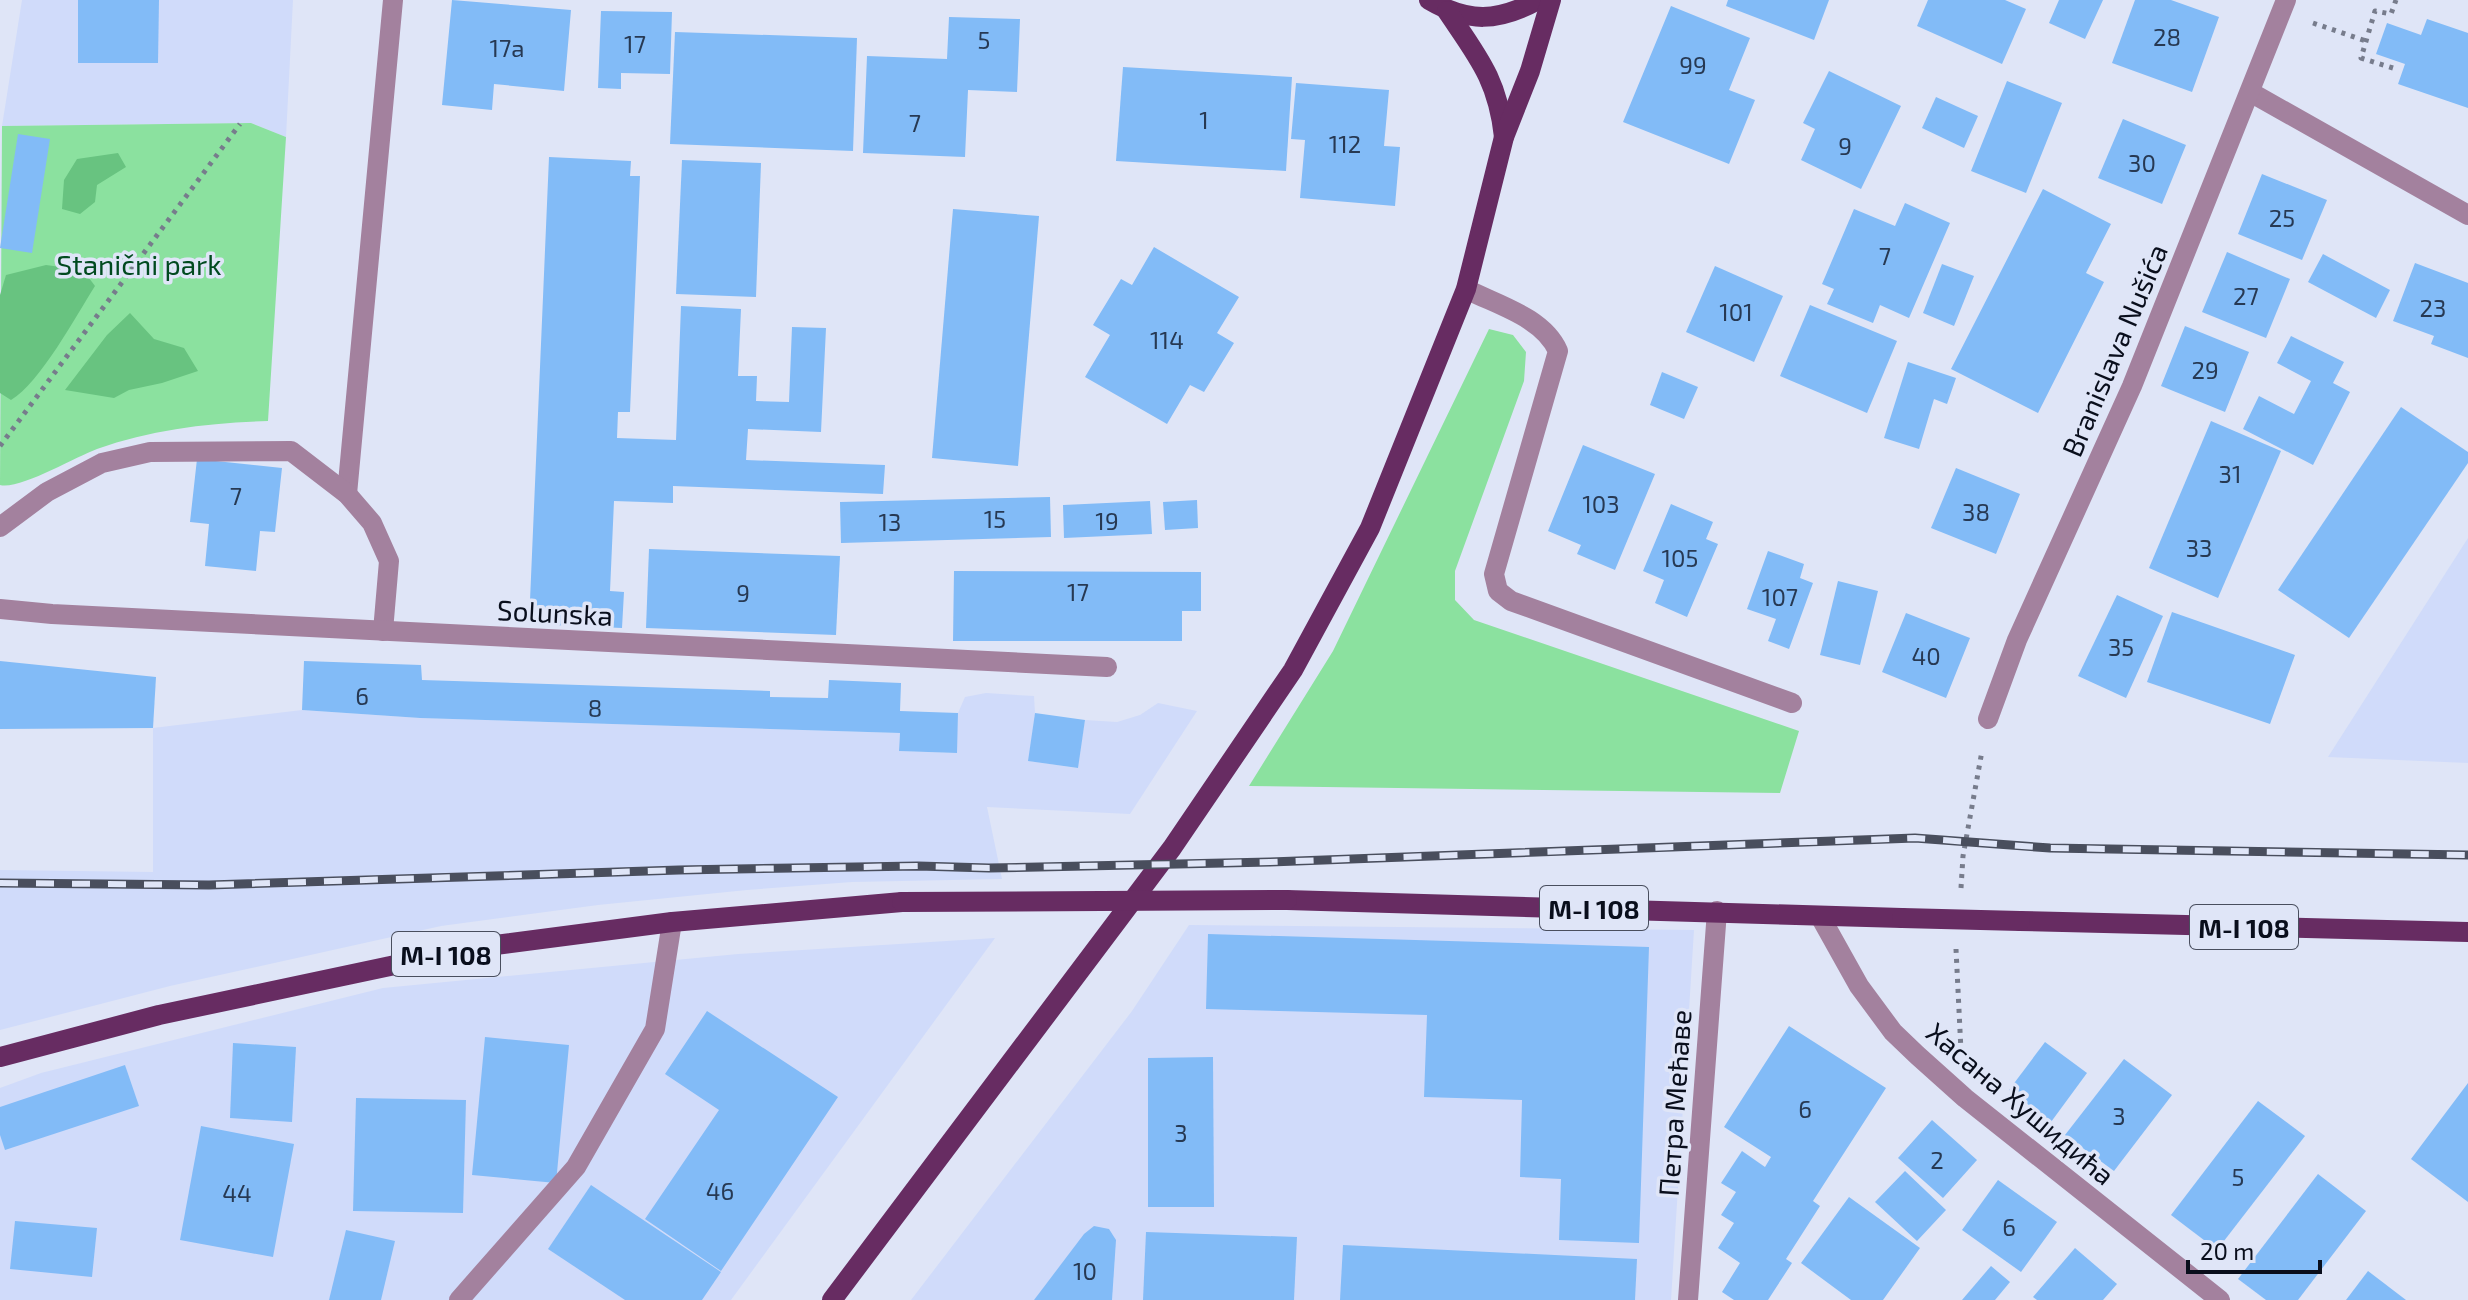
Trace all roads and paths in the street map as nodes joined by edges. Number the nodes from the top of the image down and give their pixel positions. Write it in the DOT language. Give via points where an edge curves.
graph roads {
  1 [pos="393,0"];
  2 [pos="1429,0"];
  3 [pos="1538,0"];
  4 [pos="1551,0"];
  5 [pos="2396,0"];
  6 [pos="2283,3"];
  7 [pos="1447,11"];
  8 [pos="2366,41"];
  9 [pos="2393,68"];
  10 [pos="2250,92"];
  11 [pos="240,124"];
  12 [pos="1504,137"];
  13 [pos="2468,215"];
  14 [pos="1466,289"];
  15 [pos="0,446"];
  16 [pos="347,494"];
  17 [pos="0,527"];
  18 [pos="0,609"];
  19 [pos="383,631"];
  20 [pos="1107,667"];
  21 [pos="1792,703"];
  22 [pos="1988,719"];
  23 [pos="1717,911"];
  24 [pos="1821,918"];
  25 [pos="672,922"];
  26 [pos="2468,932"];
  27 [pos="0,1057"];
  28 [pos="459,1300"];
  29 [pos="832,1300"];
  30 [pos="1688,1300"];
  31 [pos="2220,1300"];
  1 -- 16 [label="street"];
  2 -- 7 [label="main road"];
  3 -- 7 [label="main road" via="1495,17"];
  4 -- 12 [label="main road"];
  5 -- 8 [label="path" via="2391,14 2375,11"];
  6 -- 8 [label="path"];
  6 -- 10 [label="street, Branislava Nušića"];
  7 -- 12 [label="main road" via="1492,80"];
  8 -- 9 [label="path" via="2361,58"];
  10 -- 13 [label="street"];
  10 -- 22 [label="street, Branislava Nušića" via="2132,386 2017,640"];
  11 -- 15 [label="path"];
  12 -- 14 [label="main road"];
  14 -- 21 [label="street" via="1541,326 1558,351 1494,574 1498,591 1511,601"];
  14 -- 29 [label="main road" via="1370,528 1293,670 1172,848"];
  16 -- 17 [label="street" via="291,451 150,452 102,463 47,492"];
  16 -- 19 [label="street" via="372,523 389,561"];
  18 -- 19 [label="street, Solunska"];
  19 -- 20 [label="street, Solunska"];
  23 -- 24 [label="main road, M-I 108"];
  23 -- 25 [label="main road, M-I 108, bridge" via="1287,900 902,902"];
  23 -- 30 [label="street, Петра Мећаве"];
  24 -- 26 [label="main road, M-I 108, bridge"];
  24 -- 31 [label="street, Хасана Хушидића" via="1859,986 1893,1032 1965,1098"];
  25 -- 27 [label="main road, M-I 108" via="480,947 300,983"];
  25 -- 28 [label="street" via="655,1029 576,1167"];
}
